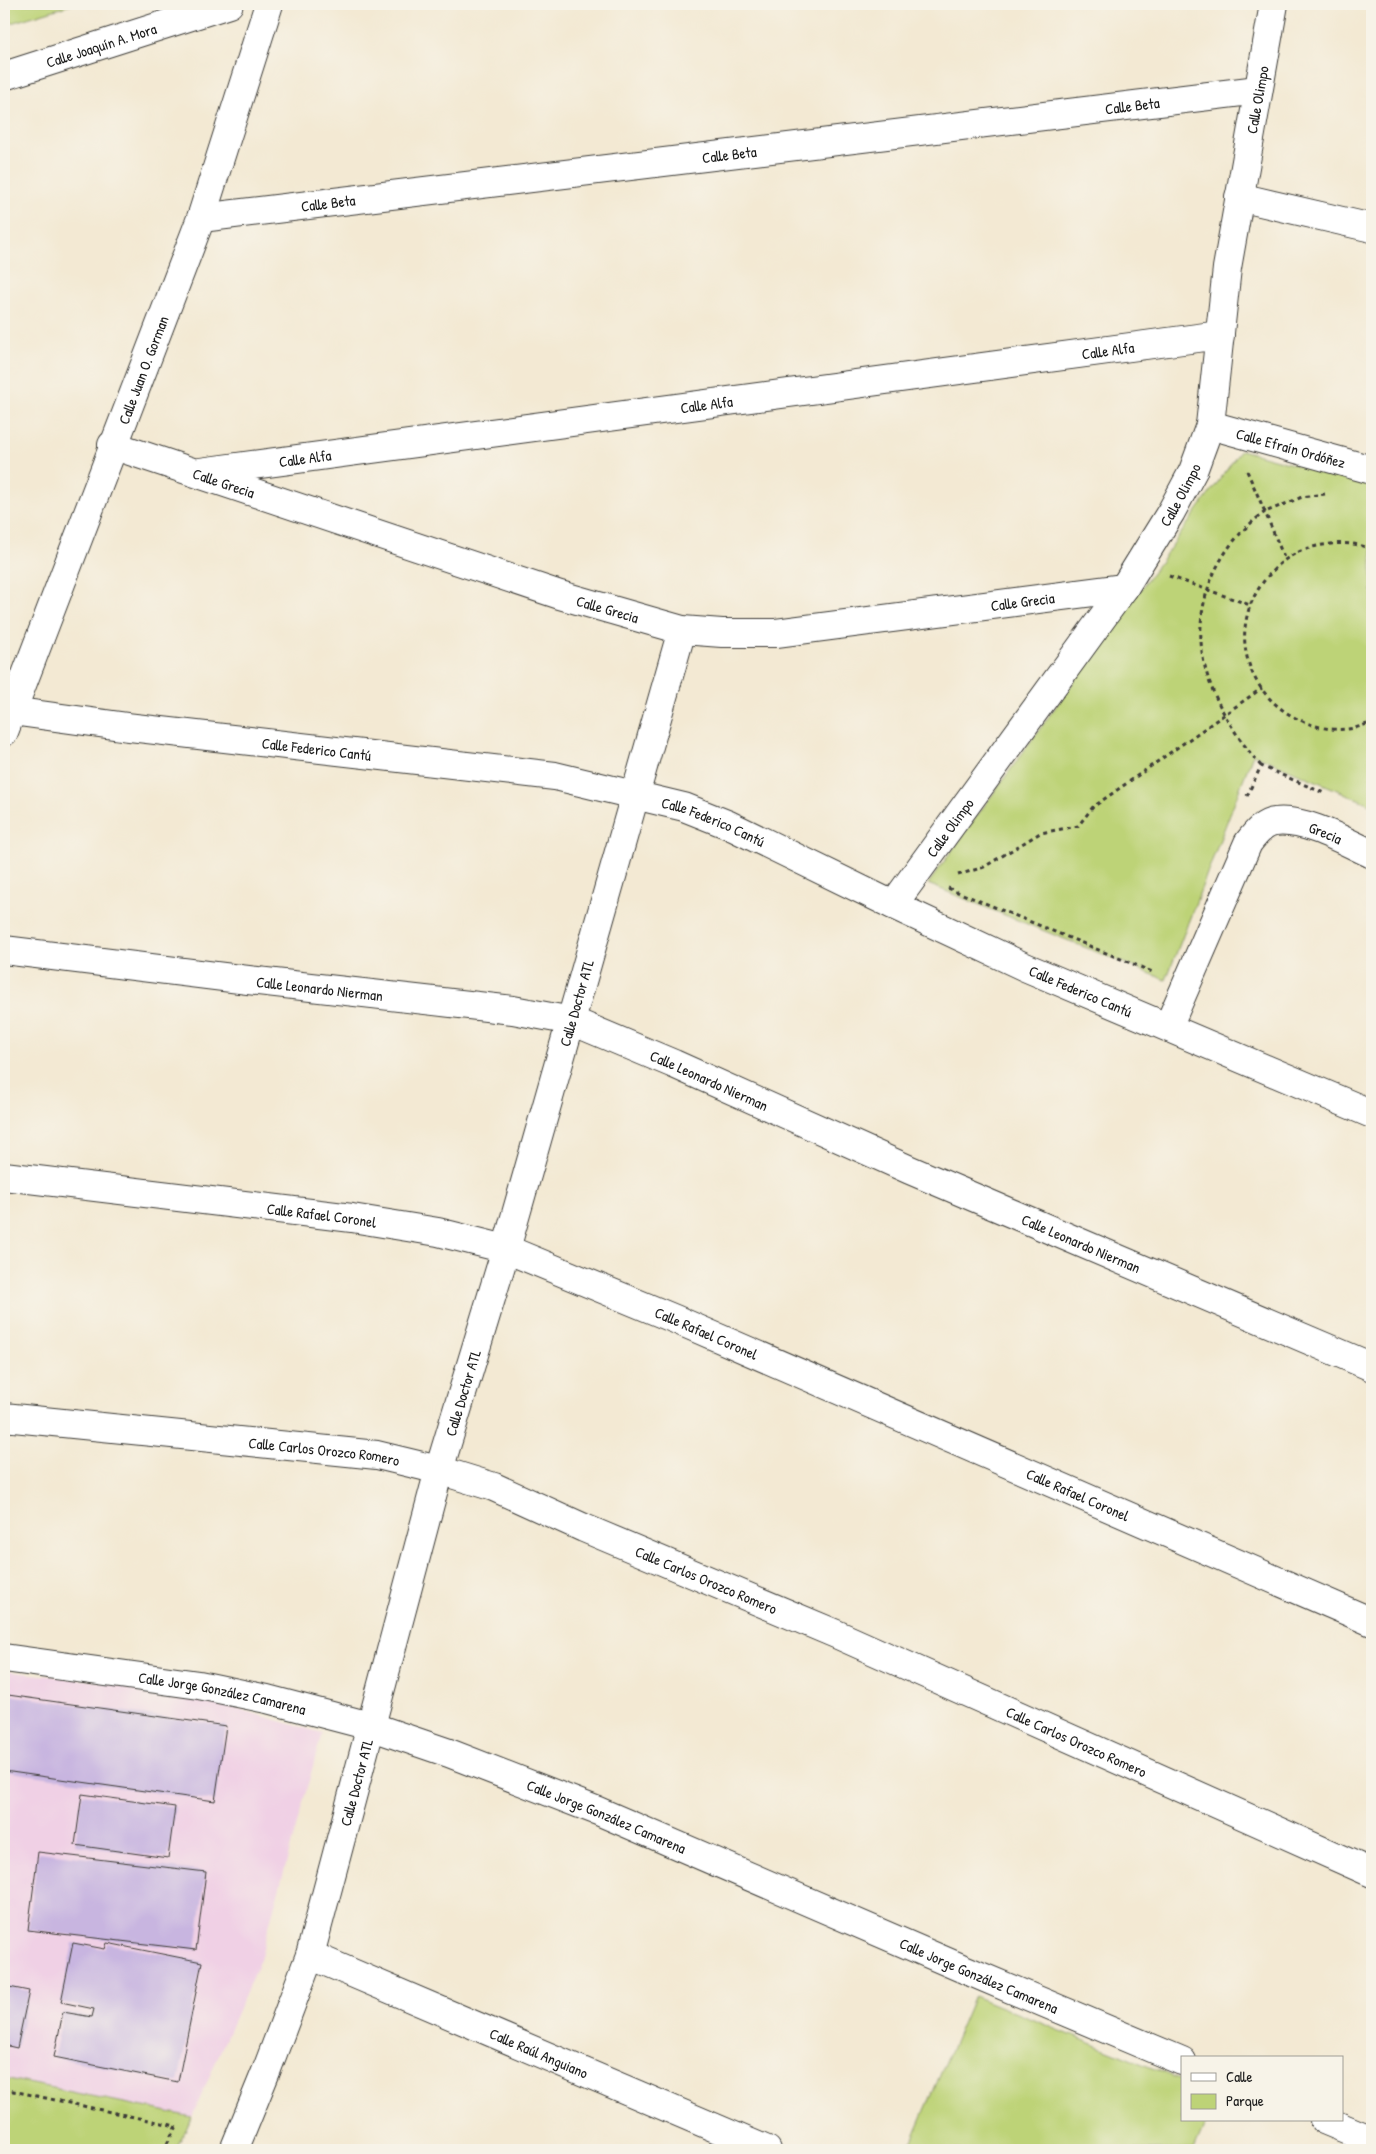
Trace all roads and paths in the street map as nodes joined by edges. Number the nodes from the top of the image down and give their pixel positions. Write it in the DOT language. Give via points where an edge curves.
graph roads {
  1 [pos="229,4"];
  2 [pos="270,4"];
  3 [pos="1274,4"];
  4 [pos="4,76"];
  5 [pos="1258,90"];
  6 [pos="1239,197"];
  7 [pos="201,218"];
  8 [pos="1372,228"];
  9 [pos="1220,335"];
  10 [pos="1210,425"];
  11 [pos="112,445"];
  12 [pos="1245,467"];
  13 [pos="1372,470"];
  14 [pos="193,473"];
  15 [pos="1334,494"];
  16 [pos="1264,512"];
  17 [pos="1372,550"];
  18 [pos="1286,560"];
  19 [pos="1162,573"];
  20 [pos="1124,588"];
  21 [pos="1207,590"];
  22 [pos="1250,605"];
  23 [pos="682,630"];
  24 [pos="1262,688"];
  25 [pos="1225,714"];
  26 [pos="6,718"];
  27 [pos="1372,722"];
  28 [pos="1261,766"];
  29 [pos="636,795"];
  30 [pos="1372,854"];
  31 [pos="951,877"];
  32 [pos="943,886"];
  33 [pos="893,905"];
  34 [pos="4,950"];
  35 [pos="1164,977"];
  36 [pos="572,1021"];
  37 [pos="1168,1027"];
  38 [pos="1372,1114"];
  39 [pos="4,1176"];
  40 [pos="506,1249"];
  41 [pos="1372,1367"];
  42 [pos="4,1417"];
  43 [pos="439,1470"];
  44 [pos="1372,1622"];
  45 [pos="4,1658"];
  46 [pos="370,1726"];
  47 [pos="1372,1873"];
  48 [pos="310,1955"];
  49 [pos="1181,2061"];
  50 [pos="4,2088"];
  51 [pos="1329,2122"];
  52 [pos="1372,2140"];
  53 [pos="164,2150"];
  54 [pos="234,2150"];
  55 [pos="767,2150"];
  1 -- 4 [label="street, Calle Joaquín A. Mora"];
  2 -- 7 [label="street, Calle Juan O. Gorman"];
  3 -- 5 [label="street, Calle Olimpo"];
  5 -- 6 [label="street, Calle Olimpo"];
  5 -- 7 [label="street, Calle Beta"];
  6 -- 8 [label="street"];
  6 -- 9 [label="street, Calle Olimpo"];
  7 -- 11 [label="street, Calle Juan O. Gorman"];
  9 -- 10 [label="street, Calle Olimpo"];
  9 -- 14 [label="street, Calle Alfa"];
  10 -- 13 [label="street, Calle Efraín Ordóñez"];
  10 -- 20 [label="street, Calle Olimpo" via="1193,471 1176,504"];
  11 -- 14 [label="street, Calle Grecia"];
  11 -- 26 [label="street, Calle Juan O. Gorman"];
  12 -- 16 [label="path"];
  14 -- 23 [label="street, Calle Grecia" via="560,595"];
  15 -- 16 [label="path" via="1302,497"];
  16 -- 18 [label="path"];
  16 -- 21 [label="path" via="1230,545 1218,562"];
  17 -- 18 [label="path" via="1336,543 1305,548"];
  18 -- 22 [label="path" via="1258,587"];
  19 -- 21 [label="path"];
  20 -- 23 [label="street, Calle Grecia" via="776,633 722,634"];
  20 -- 33 [label="street, Calle Olimpo"];
  21 -- 22 [label="path"];
  21 -- 25 [label="path" via="1202,621 1204,665"];
  22 -- 24 [label="path" via="1244,645 1252,675"];
  23 -- 29 [label="street, Calle Doctor ATL"];
  24 -- 25 [label="path"];
  24 -- 27 [label="path" via="1270,700 1294,718 1323,728 1354,728"];
  25 -- 28 [label="path" via="1245,748"];
  25 -- 31 [label="path" via="1092,807 1078,826 1040,834 984,867"];
  26 -- 29 [label="street, Calle Federico Cantú" via="128,727 555,776"];
  29 -- 33 [label="street, Calle Federico Cantú" via="684,807 729,825"];
  29 -- 36 [label="street, Calle Doctor ATL"];
  30 -- 37 [label="street, Grecia" via="1309,827 1274,822 1259,829 1248,843"];
  32 -- 35 [label="path"];
  33 -- 37 [label="street, Calle Federico Cantú" via="1025,967"];
  34 -- 36 [label="street, Calle Leonardo Nierman" via="513,1010"];
  36 -- 40 [label="street, Calle Doctor ATL"];
  36 -- 41 [label="street, Calle Leonardo Nierman" via="910,1170"];
  37 -- 38 [label="street, Calle Federico Cantú"];
  39 -- 40 [label="street, Calle Rafael Coronel" via="352,1218 438,1232"];
  40 -- 43 [label="street, Calle Doctor ATL"];
  40 -- 44 [label="street, Calle Rafael Coronel"];
  42 -- 43 [label="street, Calle Carlos Orozco Romero" via="320,1448 377,1455"];
  43 -- 46 [label="street, Calle Doctor ATL"];
  43 -- 47 [label="street, Calle Carlos Orozco Romero" via="494,1487 836,1634"];
  45 -- 46 [label="street, Calle Jorge González Camarena" via="199,1685"];
  46 -- 48 [label="street, Calle Doctor ATL"];
  46 -- 49 [label="street, Calle Jorge González Camarena" via="598,1811"];
  48 -- 54 [label="street, Calle Doctor ATL"];
  48 -- 55 [label="street, Calle Raúl Anguiano"];
  50 -- 53 [label="path" via="176,2126"];
  51 -- 52 [label="street"];
}
